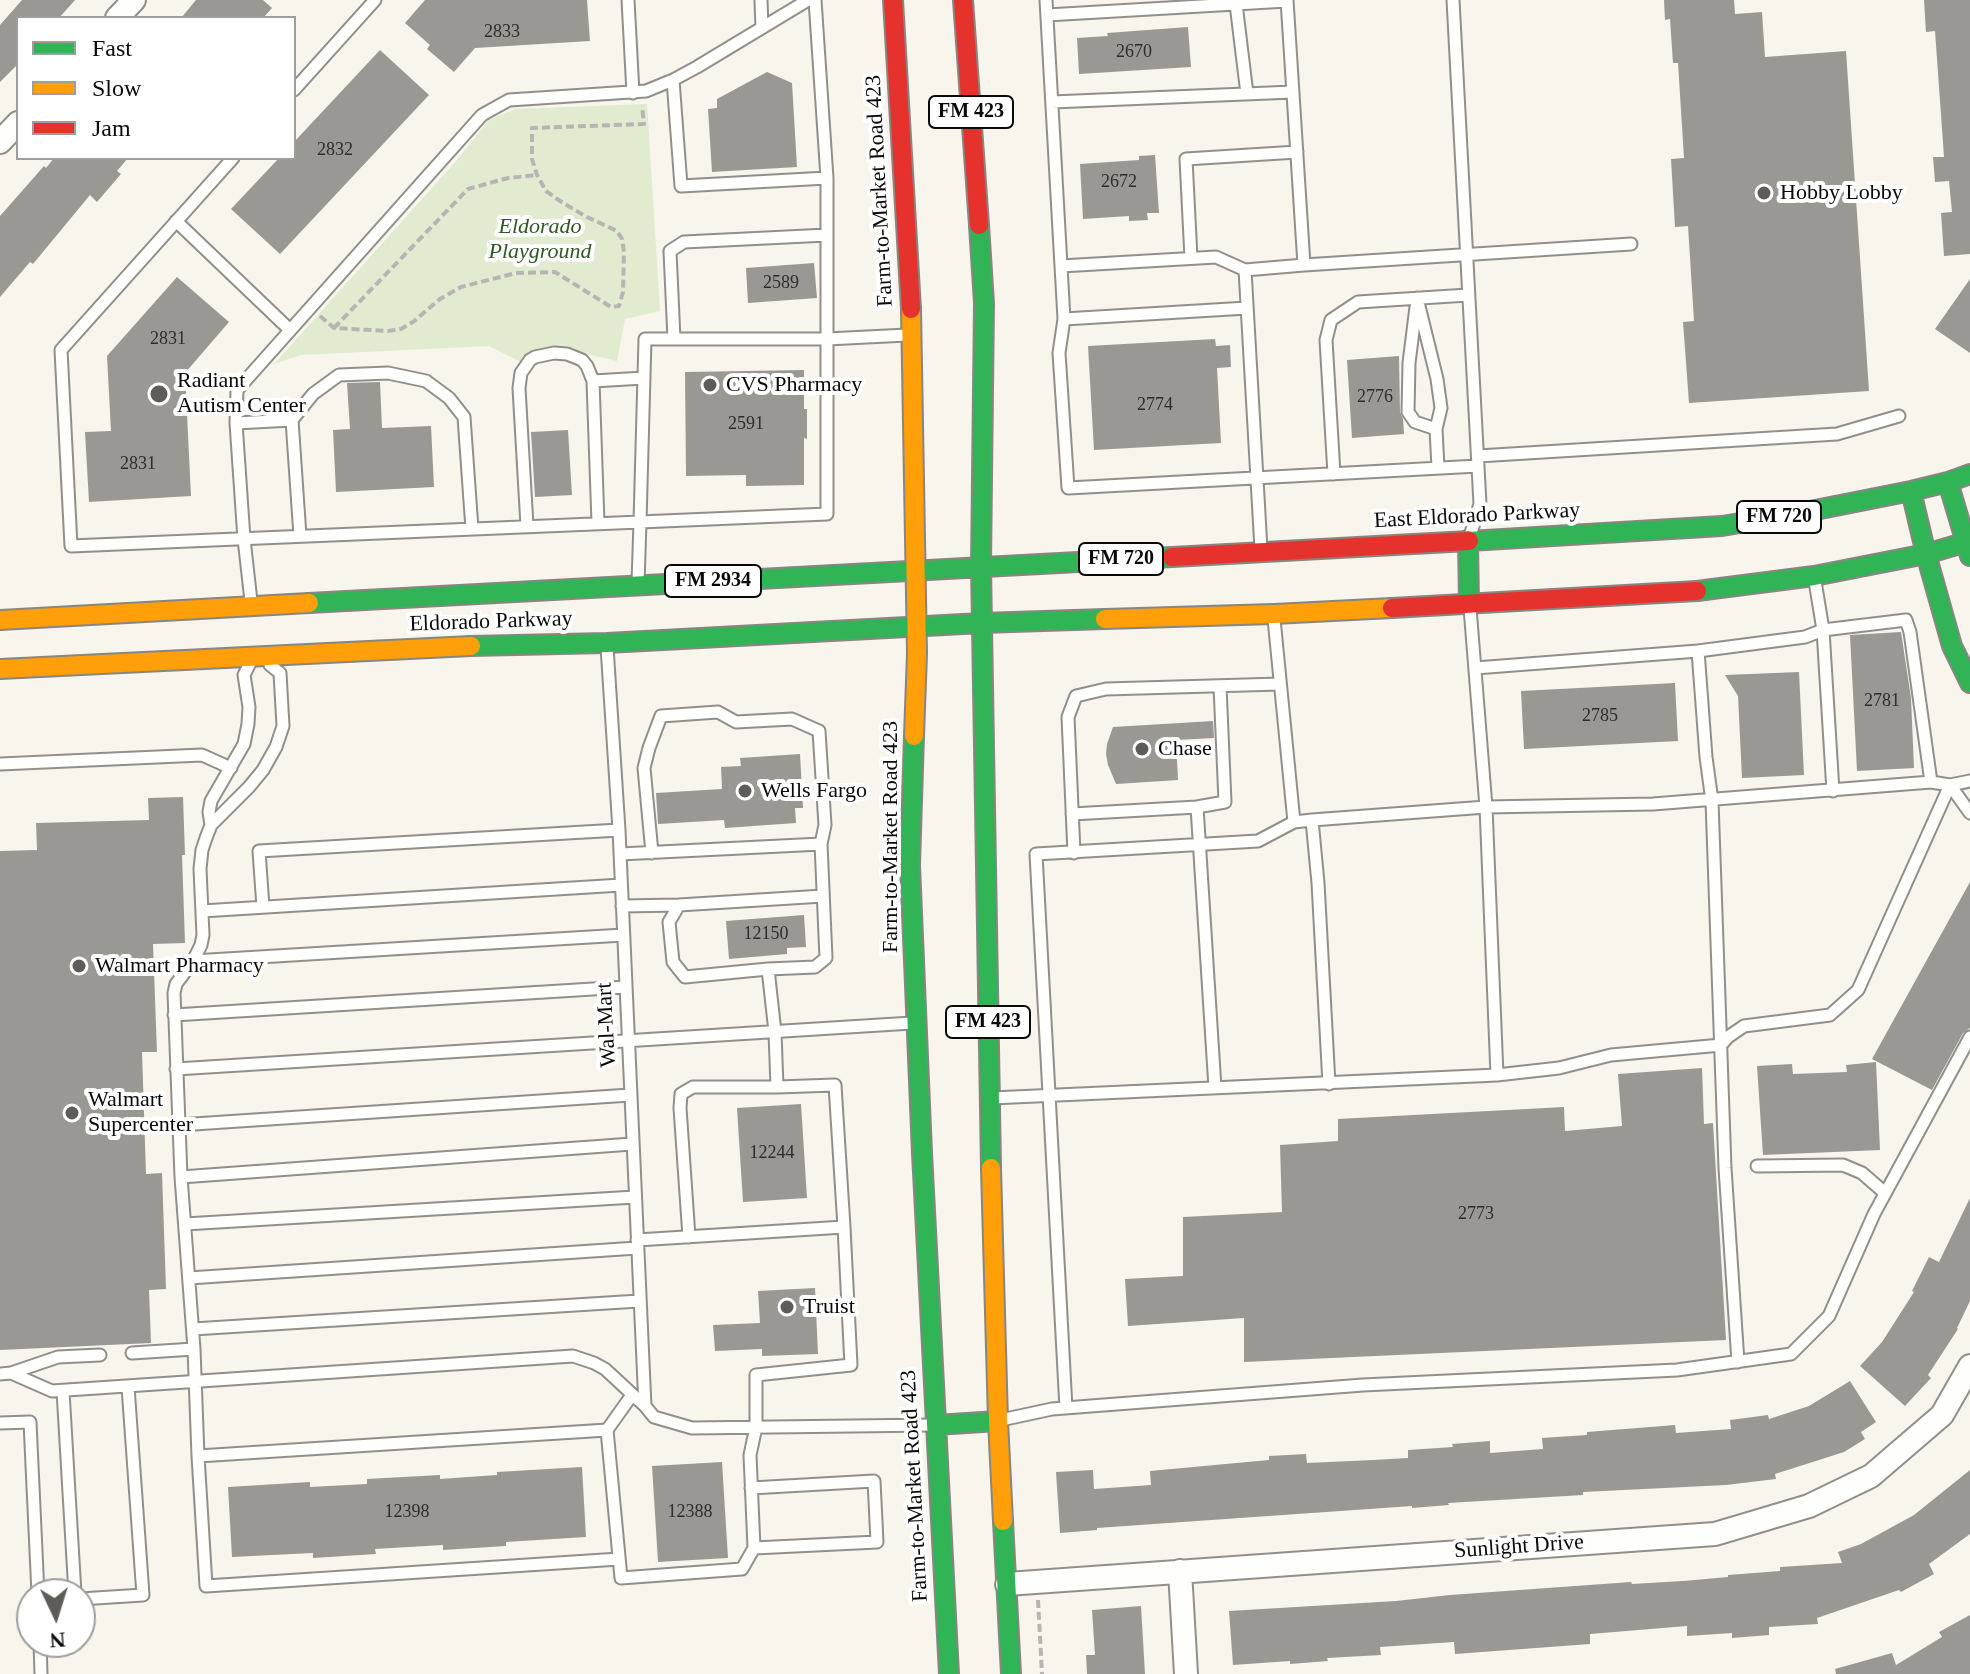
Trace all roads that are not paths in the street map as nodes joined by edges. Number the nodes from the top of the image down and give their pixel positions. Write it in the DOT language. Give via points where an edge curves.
graph roads {
  1 [pos="134,0"];
  2 [pos="375,0"];
  3 [pos="628,0"];
  4 [pos="761,0"];
  5 [pos="808,0"];
  6 [pos="815,0"];
  7 [pos="893,0"];
  8 [pos="963,0"];
  9 [pos="1046,0"];
  10 [pos="1453,0"];
  11 [pos="1287,1"];
  12 [pos="1236,4"];
  13 [pos="1047,15"];
  14 [pos="119,16"];
  15 [pos="762,28"];
  16 [pos="673,80"];
  17 [pos="296,88"];
  18 [pos="636,92"];
  19 [pos="1293,92"];
  20 [pos="1247,94"];
  21 [pos="1052,102"];
  22 [pos="16,125"];
  23 [pos="0,142"];
  24 [pos="1297,152"];
  25 [pos="231,160"];
  26 [pos="827,178"];
  27 [pos="176,221"];
  28 [pos="827,235"];
  29 [pos="1631,244"];
  30 [pos="1468,255"];
  31 [pos="1191,258"];
  32 [pos="1304,265"];
  33 [pos="1061,266"];
  34 [pos="1245,270"];
  35 [pos="1468,295"];
  36 [pos="1417,298"];
  37 [pos="1247,308"];
  38 [pos="1064,319"];
  39 [pos="290,330"];
  40 [pos="912,335"];
  41 [pos="674,339"];
  42 [pos="827,339"];
  43 [pos="644,378"];
  44 [pos="593,381"];
  45 [pos="1899,416"];
  46 [pos="292,420"];
  47 [pos="236,423"];
  48 [pos="1436,429"];
  49 [pos="1478,461"];
  50 [pos="1438,468"];
  51 [pos="1334,474"];
  52 [pos="1970,474"];
  53 [pos="1257,478"];
  54 [pos="1948,482"];
  55 [pos="1911,491"];
  56 [pos="640,522"];
  57 [pos="598,523"];
  58 [pos="527,526"];
  59 [pos="472,529"];
  60 [pos="300,536"];
  61 [pos="244,539"];
  62 [pos="1468,540"];
  63 [pos="1969,546"];
  64 [pos="1261,551"];
  65 [pos="1926,554"];
  66 [pos="981,566"];
  67 [pos="916,571"];
  68 [pos="1814,576"];
  69 [pos="638,584"];
  70 [pos="1469,603"];
  71 [pos="252,612"];
  72 [pos="1274,614"];
  73 [pos="0,620"];
  74 [pos="982,623"];
  75 [pos="916,626"];
  76 [pos="1823,630"];
  77 [pos="607,643"];
  78 [pos="254,649"];
  79 [pos="1698,651"];
  80 [pos="1475,668"];
  81 [pos="0,669"];
  82 [pos="1970,683"];
  83 [pos="1280,684"];
  84 [pos="1220,686"];
  85 [pos="0,764"];
  86 [pos="231,768"];
  87 [pos="1970,781"];
  88 [pos="1931,782"];
  89 [pos="1950,785"];
  90 [pos="1833,791"];
  91 [pos="1712,801"];
  92 [pos="1197,807"];
  93 [pos="1486,807"];
  94 [pos="1970,813"];
  95 [pos="1072,814"];
  96 [pos="1312,820"];
  97 [pos="1294,822"];
  98 [pos="211,825"];
  99 [pos="619,830"];
  100 [pos="821,844"];
  101 [pos="1200,844"];
  102 [pos="652,853"];
  103 [pos="1074,853"];
  104 [pos="620,854"];
  105 [pos="621,885"];
  106 [pos="823,896"];
  107 [pos="679,905"];
  108 [pos="622,906"];
  109 [pos="263,907"];
  110 [pos="202,911"];
  111 [pos="623,935"];
  112 [pos="193,961"];
  113 [pos="768,969"];
  114 [pos="625,987"];
  115 [pos="174,1015"];
  116 [pos="916,1022"];
  117 [pos="775,1032"];
  118 [pos="1970,1037"];
  119 [pos="628,1040"];
  120 [pos="1721,1045"];
  121 [pos="176,1069"];
  122 [pos="1497,1075"];
  123 [pos="1329,1084"];
  124 [pos="777,1087"];
  125 [pos="1215,1088"];
  126 [pos="630,1095"];
  127 [pos="1048,1095"];
  128 [pos="989,1098"];
  129 [pos="179,1125"];
  130 [pos="632,1144"];
  131 [pos="1757,1166"];
  132 [pos="181,1177"];
  133 [pos="1885,1193"];
  134 [pos="635,1197"];
  135 [pos="185,1224"];
  136 [pos="844,1227"];
  137 [pos="689,1237"];
  138 [pos="637,1244"];
  139 [pos="189,1278"];
  140 [pos="639,1301"];
  141 [pos="193,1329"];
  142 [pos="194,1349"];
  143 [pos="132,1353"];
  144 [pos="100,1355"];
  145 [pos="1738,1362"];
  146 [pos="1970,1366"];
  147 [pos="6,1374"];
  148 [pos="196,1383"];
  149 [pos="128,1387"];
  150 [pos="63,1391"];
  151 [pos="632,1395"];
  152 [pos="645,1406"];
  153 [pos="1066,1408"];
  154 [pos="998,1421"];
  155 [pos="0,1423"];
  156 [pos="936,1425"];
  157 [pos="756,1427"];
  158 [pos="607,1430"];
  159 [pos="198,1456"];
  160 [pos="751,1488"];
  161 [pos="754,1548"];
  162 [pos="619,1559"];
  163 [pos="1180,1571"];
  164 [pos="37,1578"];
  165 [pos="74,1578"];
  166 [pos="1007,1584"];
  167 [pos="96,1598"];
  168 [pos="949,1674"];
  169 [pos="1011,1674"];
  170 [pos="1186,1674"];
  1 -- 14 [label="street"];
  2 -- 17 [label="lane"];
  3 -- 18 [label="lane"];
  4 -- 15 [label="lane"];
  5 -- 15 [label="lane"];
  6 -- 26 [label="lane"];
  7 -- 40 [label="main road, Farm-to-Market Road 423 / FM 423"];
  8 -- 66 [label="main road, FM 423" via="984,303"];
  9 -- 13 [label="lane"];
  10 -- 30 [label="lane"];
  11 -- 12 [label="lane"];
  11 -- 19 [label="lane"];
  12 -- 13 [label="lane"];
  12 -- 20 [label="lane"];
  13 -- 21 [label="lane"];
  15 -- 16 [label="lane"];
  16 -- 18 [label="lane"];
  16 -- 26 [label="lane" via="681,186"];
  18 -- 39 [label="lane" via="509,100 482,115"];
  19 -- 20 [label="lane"];
  19 -- 24 [label="lane"];
  20 -- 21 [label="lane"];
  21 -- 33 [label="lane"];
  22 -- 23 [label="street"];
  24 -- 31 [label="lane" via="1186,159"];
  24 -- 32 [label="lane"];
  25 -- 27 [label="lane"];
  26 -- 28 [label="lane"];
  27 -- 39 [label="lane"];
  27 -- 61 [label="lane" via="61,350 71,546"];
  28 -- 41 [label="lane" via="684,242 670,251"];
  28 -- 42 [label="lane"];
  29 -- 30 [label="lane"];
  30 -- 32 [label="lane"];
  30 -- 35 [label="lane"];
  31 -- 33 [label="lane"];
  31 -- 34 [label="lane" via="1216,257"];
  32 -- 34 [label="lane"];
  33 -- 38 [label="lane"];
  34 -- 37 [label="lane"];
  35 -- 36 [label="lane"];
  35 -- 49 [label="lane"];
  36 -- 48 [label="lane" via="1437,379 1441,408"];
  36 -- 48 [label="lane" via="1408,412 1415,422"];
  36 -- 51 [label="lane" via="1358,302 1331,320 1326,340"];
  37 -- 38 [label="lane"];
  37 -- 53 [label="lane"];
  38 -- 53 [label="lane" via="1059,353 1068,488"];
  39 -- 47 [label="lane" via="237,390"];
  40 -- 42 [label="lane"];
  40 -- 67 [label="main road, Farm-to-Market Road 423 / FM 423"];
  41 -- 42 [label="lane"];
  41 -- 43 [label="lane" via="645,339"];
  42 -- 56 [label="lane" via="827,514"];
  43 -- 44 [label="lane"];
  43 -- 56 [label="lane"];
  44 -- 57 [label="lane"];
  44 -- 58 [label="lane" via="582,360 567,354 535,357 521,373"];
  45 -- 49 [label="lane" via="1837,434"];
  46 -- 47 [label="lane"];
  46 -- 59 [label="lane" via="313,394 339,375 388,373 426,381 464,417"];
  46 -- 60 [label="lane"];
  47 -- 61 [label="lane"];
  48 -- 50 [label="lane"];
  49 -- 50 [label="lane"];
  49 -- 62 [label="lane" via="1480,504"];
  50 -- 51 [label="lane"];
  51 -- 53 [label="lane"];
  52 -- 54 [label="main road, East Eldorado Parkway / FM 720"];
  53 -- 64 [label="lane"];
  54 -- 55 [label="main road, East Eldorado Parkway / FM 720"];
  54 -- 63 [label="main road"];
  55 -- 62 [label="main road, East Eldorado Parkway / FM 720" via="1722,526"];
  55 -- 65 [label="main road"];
  56 -- 57 [label="lane"];
  56 -- 69 [label="lane"];
  57 -- 58 [label="lane"];
  58 -- 59 [label="lane"];
  59 -- 60 [label="lane"];
  60 -- 61 [label="lane"];
  61 -- 71 [label="lane"];
  62 -- 64 [label="main road, East Eldorado Parkway / FM 720"];
  62 -- 70 [label="main road"];
  63 -- 65 [label="main road"];
  64 -- 66 [label="main road, East Eldorado Parkway / FM 720"];
  65 -- 68 [label="main road"];
  65 -- 82 [label="main road" via="1952,646"];
  66 -- 67 [label="main road, Eldorado Parkway / FM 2934"];
  66 -- 74 [label="main road, FM 423"];
  67 -- 69 [label="main road, Eldorado Parkway / FM 2934"];
  67 -- 75 [label="main road, Farm-to-Market Road 423 / FM 423"];
  68 -- 70 [label="main road" via="1679,593"];
  68 -- 76 [label="lane"];
  69 -- 71 [label="main road, Eldorado Parkway / FM 2934"];
  70 -- 72 [label="main road"];
  70 -- 80 [label="lane"];
  71 -- 73 [label="main road, Eldorado Parkway / FM 2934"];
  72 -- 74 [label="main road"];
  72 -- 83 [label="lane"];
  74 -- 75 [label="main road, Eldorado Parkway"];
  74 -- 128 [label="main road, FM 423"];
  75 -- 77 [label="main road, Eldorado Parkway"];
  75 -- 116 [label="main road, Farm-to-Market Road 423 / FM 423" via="910,865"];
  76 -- 79 [label="lane"];
  76 -- 88 [label="lane" via="1906,620"];
  76 -- 90 [label="lane"];
  77 -- 78 [label="main road, Eldorado Parkway"];
  77 -- 99 [label="lane, Wal-Mart"];
  78 -- 81 [label="main road, Eldorado Parkway"];
  78 -- 86 [label="lane" via="244,675 246,734"];
  78 -- 98 [label="lane" via="280,673 283,726 257,779"];
  79 -- 80 [label="lane"];
  79 -- 91 [label="lane"];
  80 -- 93 [label="lane"];
  83 -- 84 [label="lane"];
  83 -- 97 [label="lane"];
  84 -- 92 [label="lane" via="1225,802"];
  84 -- 95 [label="lane" via="1106,689 1076,696 1068,717"];
  85 -- 86 [label="lane" via="202,755"];
  86 -- 98 [label="lane" via="211,801"];
  87 -- 89 [label="lane"];
  88 -- 89 [label="lane"];
  88 -- 90 [label="lane"];
  89 -- 94 [label="lane"];
  89 -- 120 [label="lane" via="1858,990 1830,1015 1744,1026"];
  90 -- 91 [label="lane"];
  91 -- 93 [label="lane"];
  91 -- 120 [label="lane"];
  92 -- 95 [label="lane"];
  92 -- 101 [label="lane"];
  93 -- 96 [label="lane"];
  93 -- 122 [label="lane"];
  95 -- 103 [label="lane"];
  96 -- 97 [label="lane"];
  96 -- 123 [label="lane"];
  97 -- 101 [label="lane" via="1258,841"];
  98 -- 110 [label="lane" via="200,869"];
  99 -- 104 [label="lane, Wal-Mart"];
  99 -- 109 [label="lane" via="259,851"];
  100 -- 102 [label="lane"];
  100 -- 102 [label="lane" via="825,825 819,731 792,719 736,722 718,712 661,716 644,768"];
  100 -- 106 [label="lane"];
  101 -- 103 [label="lane"];
  101 -- 125 [label="lane"];
  102 -- 104 [label="lane"];
  103 -- 127 [label="lane" via="1036,854"];
  104 -- 105 [label="lane, Wal-Mart"];
  105 -- 108 [label="lane, Wal-Mart"];
  105 -- 109 [label="lane"];
  106 -- 107 [label="lane"];
  106 -- 113 [label="lane" via="826,958 815,967"];
  107 -- 108 [label="lane"];
  107 -- 113 [label="lane" via="669,922 673,962 685,977"];
  108 -- 111 [label="lane, Wal-Mart"];
  109 -- 110 [label="lane"];
  110 -- 112 [label="lane" via="203,935"];
  111 -- 112 [label="lane"];
  111 -- 114 [label="lane, Wal-Mart"];
  112 -- 115 [label="lane" via="176,984"];
  113 -- 117 [label="lane"];
  114 -- 115 [label="lane"];
  114 -- 119 [label="lane, Wal-Mart"];
  115 -- 121 [label="lane"];
  116 -- 117 [label="lane"];
  116 -- 156 [label="main road, Farm-to-Market Road 423 / FM 423"];
  117 -- 119 [label="lane"];
  117 -- 124 [label="lane"];
  118 -- 133 [label="lane"];
  119 -- 121 [label="lane"];
  119 -- 126 [label="lane, Wal-Mart"];
  120 -- 122 [label="lane" via="1611,1055"];
  120 -- 145 [label="lane"];
  121 -- 129 [label="lane"];
  122 -- 123 [label="lane"];
  123 -- 125 [label="lane"];
  124 -- 136 [label="lane" via="835,1085"];
  124 -- 137 [label="lane" via="693,1087 681,1094"];
  125 -- 127 [label="lane"];
  126 -- 129 [label="lane"];
  126 -- 130 [label="lane, Wal-Mart"];
  127 -- 128 [label="lane"];
  127 -- 153 [label="lane"];
  128 -- 154 [label="main road, FM 423"];
  129 -- 132 [label="lane"];
  130 -- 132 [label="lane"];
  130 -- 134 [label="lane, Wal-Mart"];
  131 -- 133 [label="lane" via="1843,1165"];
  132 -- 135 [label="lane"];
  133 -- 145 [label="lane" via="1829,1316 1791,1354"];
  134 -- 135 [label="lane"];
  134 -- 138 [label="lane, Wal-Mart"];
  135 -- 139 [label="lane"];
  136 -- 137 [label="lane"];
  136 -- 157 [label="lane" via="851,1365 756,1375"];
  137 -- 138 [label="lane"];
  138 -- 139 [label="lane"];
  138 -- 140 [label="lane, Wal-Mart"];
  139 -- 141 [label="lane"];
  140 -- 141 [label="lane"];
  140 -- 152 [label="lane, Wal-Mart"];
  141 -- 142 [label="lane"];
  142 -- 143 [label="lane"];
  142 -- 148 [label="lane"];
  144 -- 147 [label="lane" via="58,1357"];
  145 -- 153 [label="lane"];
  146 -- 163 [label="street, Sunlight Drive" via="1942,1415 1871,1476 1809,1506 1715,1534"];
  147 -- 150 [label="lane"];
  148 -- 149 [label="lane"];
  148 -- 151 [label="lane" via="573,1356 605,1369"];
  148 -- 159 [label="lane"];
  149 -- 150 [label="lane"];
  149 -- 167 [label="lane" via="143,1595"];
  150 -- 165 [label="lane"];
  151 -- 152 [label="lane"];
  151 -- 158 [label="lane"];
  152 -- 157 [label="lane" via="654,1417 692,1428"];
  153 -- 154 [label="lane"];
  154 -- 156 [label="main road"];
  154 -- 166 [label="main road, FM 423"];
  155 -- 164 [label="lane" via="30,1422"];
  156 -- 157 [label="lane"];
  156 -- 168 [label="main road, Farm-to-Market Road 423 / FM 423"];
  157 -- 160 [label="lane"];
  158 -- 159 [label="lane"];
  158 -- 162 [label="lane"];
  159 -- 162 [label="lane" via="206,1586"];
  160 -- 161 [label="lane"];
  160 -- 161 [label="lane" via="874,1481 877,1542"];
  161 -- 162 [label="lane" via="742,1569 621,1578"];
  163 -- 166 [label="street, Sunlight Drive"];
  163 -- 170 [label="street"];
  166 -- 169 [label="main road, FM 423"];
}
